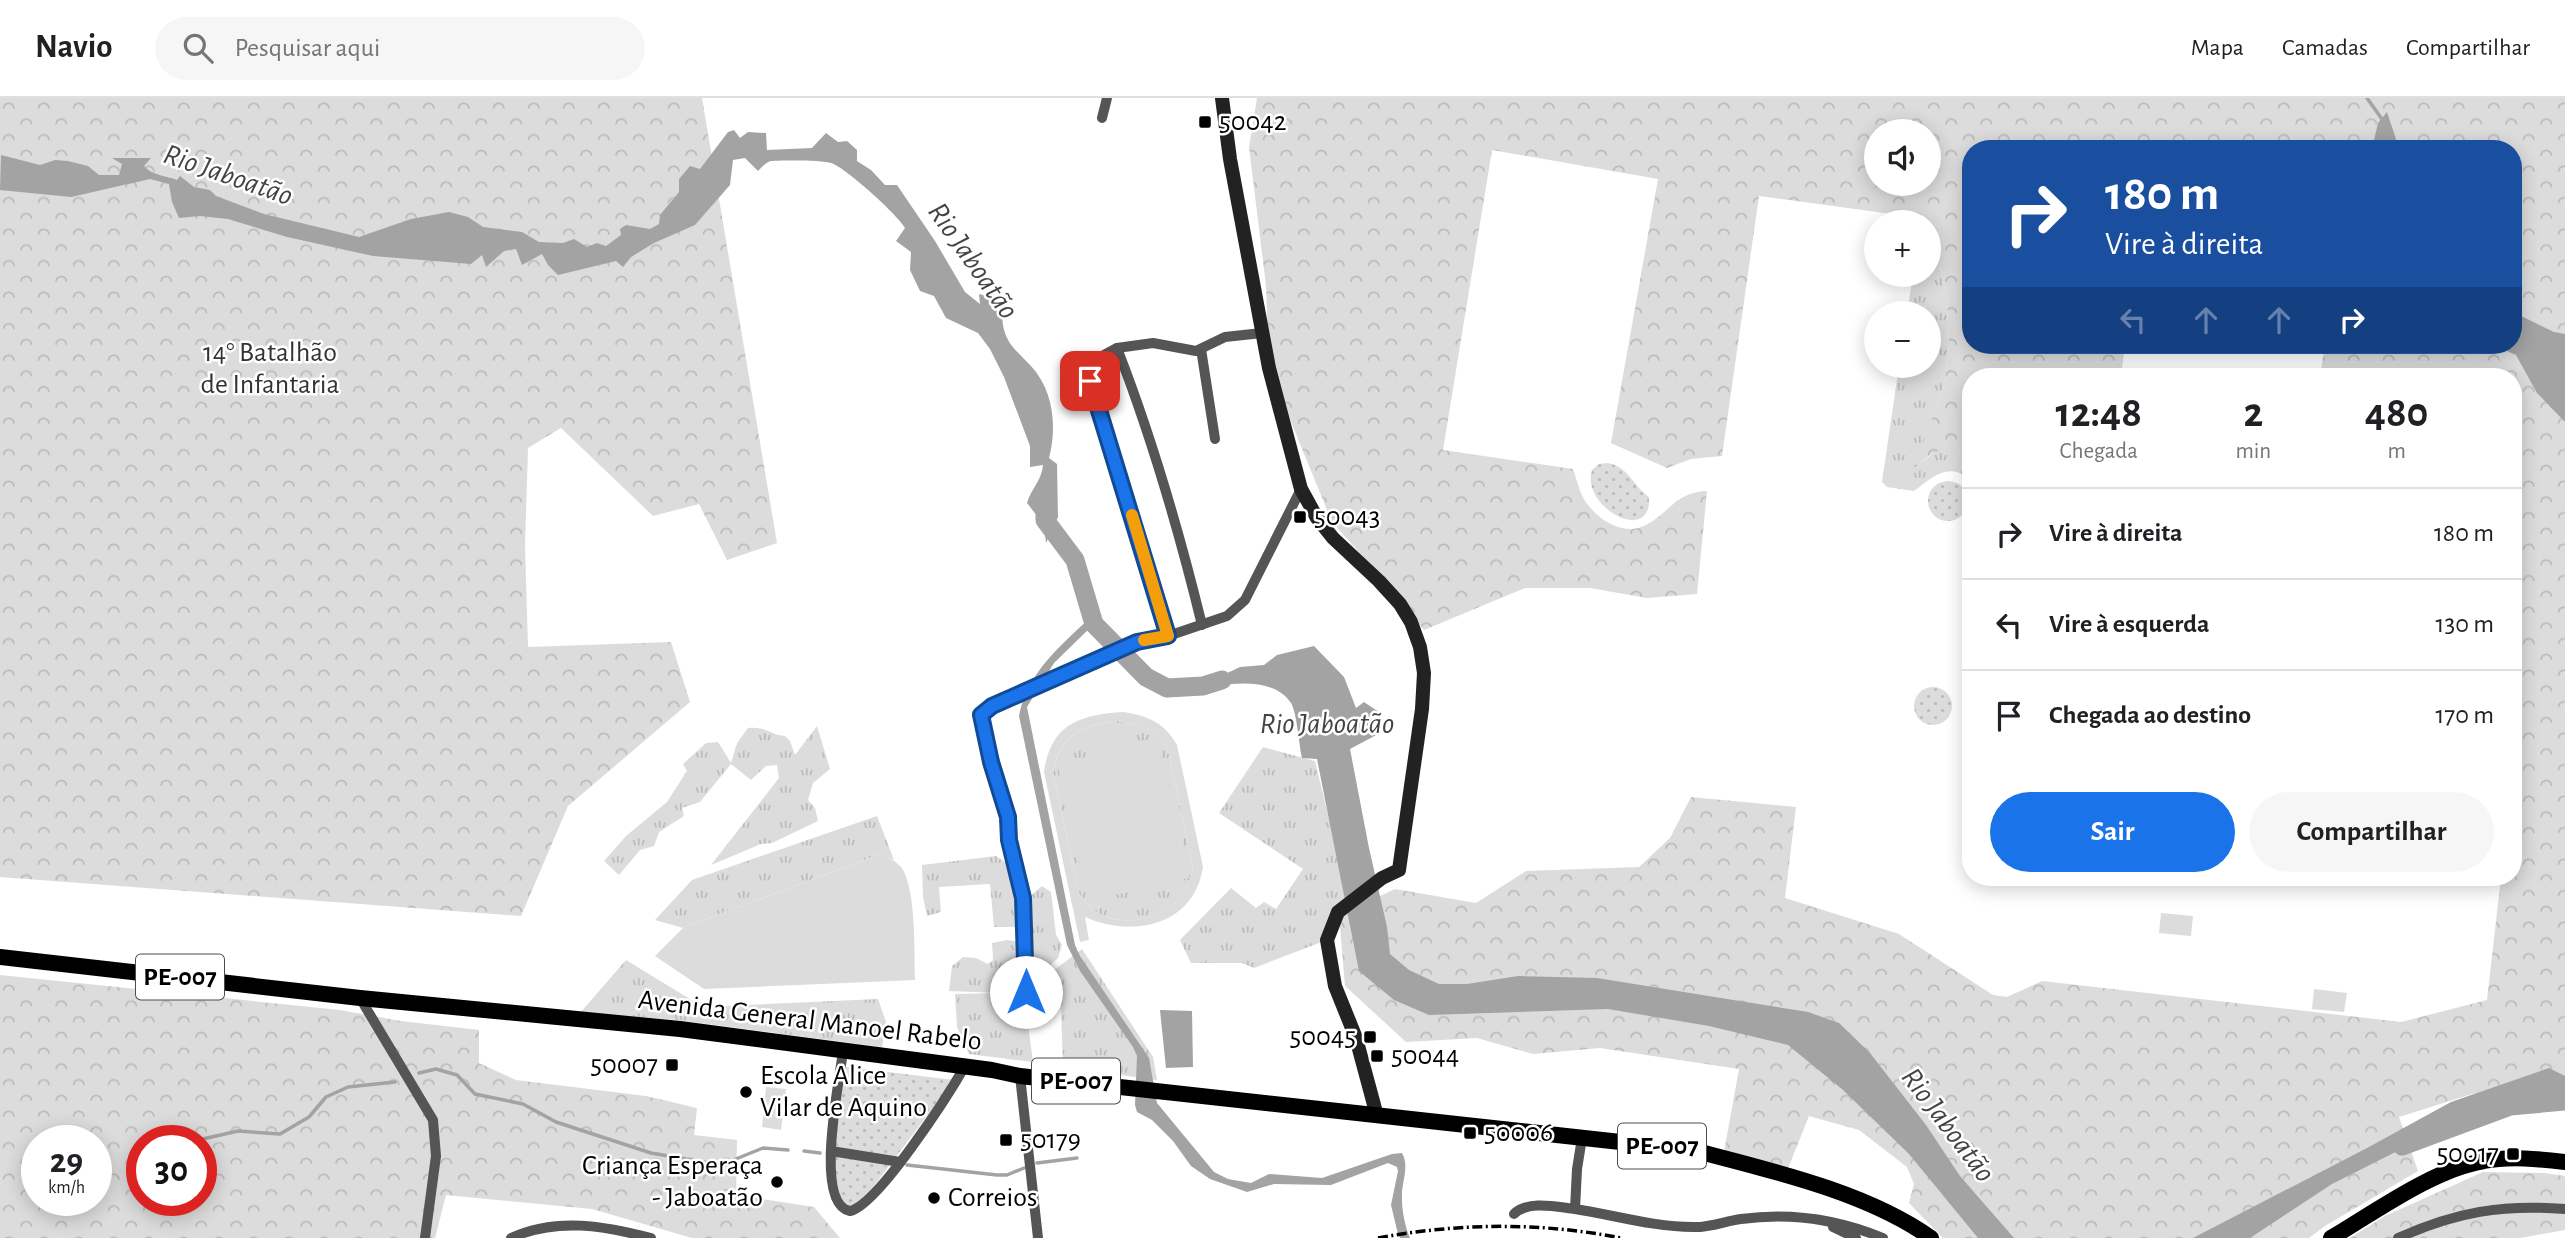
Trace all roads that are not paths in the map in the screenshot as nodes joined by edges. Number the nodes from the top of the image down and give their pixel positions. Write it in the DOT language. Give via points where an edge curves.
graph roads {
  1 [pos="1107,98"];
  2 [pos="1222,98"];
  3 [pos="1102,118"];
  4 [pos="1262,333"];
  5 [pos="1116,348"];
  6 [pos="1202,349"];
  7 [pos="1215,439"];
  8 [pos="1301,489"];
  9 [pos="1202,625"];
  10 [pos="1168,636"];
  11 [pos="0,957"];
  12 [pos="1026,992"];
  13 [pos="360,998"];
  14 [pos="843,1051"];
  15 [pos="965,1066"];
  16 [pos="1020,1076"];
  17 [pos="1377,1116"];
  18 [pos="1582,1138"];
  19 [pos="831,1151"];
  20 [pos="900,1161"];
  21 [pos="2565,1162"];
  22 [pos="1576,1209"];
  23 [pos="2565,1209"];
  24 [pos="1514,1214"];
  25 [pos="1800,1217"];
  26 [pos="425,1238"];
  27 [pos="512,1238"];
  28 [pos="652,1238"];
  29 [pos="1038,1238"];
  30 [pos="1856,1238"];
  31 [pos="1883,1238"];
  32 [pos="1931,1238"];
  33 [pos="2331,1238"];
  34 [pos="2398,1238"];
  1 -- 3 [label="street"];
  2 -- 4 [label="street"];
  4 -- 6 [label="street" via="1225,337"];
  4 -- 8 [label="street"];
  5 -- 6 [label="street" via="1153,344"];
  5 -- 9 [label="street" via="1146,428"];
  5 -- 10 [label="street" via="1093,361 1090,381"];
  6 -- 7 [label="street"];
  8 -- 9 [label="street" via="1245,600 1227,616"];
  8 -- 17 [label="street" via="1333,538 1400,604 1420,647 1424,673 1399,870 1381,878 1338,912 1327,940 1335,986 1356,1038"];
  9 -- 10 [label="street"];
  10 -- 12 [label="street" via="1137,642 981,715 1023,898"];
  11 -- 13 [label="main road, Avenida General Manoel Rabelo / PE-007"];
  13 -- 14 [label="main road, Avenida General Manoel Rabelo / PE-007" via="680,1029"];
  13 -- 26 [label="street" via="433,1120 436,1156"];
  14 -- 15 [label="main road, Avenida General Manoel Rabelo / PE-007"];
  14 -- 19 [label="street"];
  15 -- 16 [label="main road, Avenida General Manoel Rabelo / PE-007"];
  15 -- 20 [label="street" via="938,1112"];
  16 -- 17 [label="main road, Avenida General Manoel Rabelo / PE-007"];
  16 -- 29 [label="street"];
  17 -- 18 [label="main road, Avenida General Manoel Rabelo / PE-007"];
  18 -- 22 [label="street"];
  18 -- 32 [label="main road, Avenida General Manoel Rabelo / PE-007" via="1693,1150 1763,1168 1875,1205"];
  19 -- 20 [label="street"];
  19 -- 20 [label="street" via="833,1189 839,1206 850,1211 860,1206"];
  21 -- 33 [label="main road" via="2485,1161 2450,1170"];
  22 -- 24 [label="street" via="1533,1206"];
  22 -- 25 [label="street" via="1694,1227"];
  23 -- 34 [label="street" via="2474,1211"];
  25 -- 30 [label="street"];
  25 -- 31 [label="street" via="1833,1221"];
  27 -- 28 [label="street" via="572,1225 600,1226"];
}
